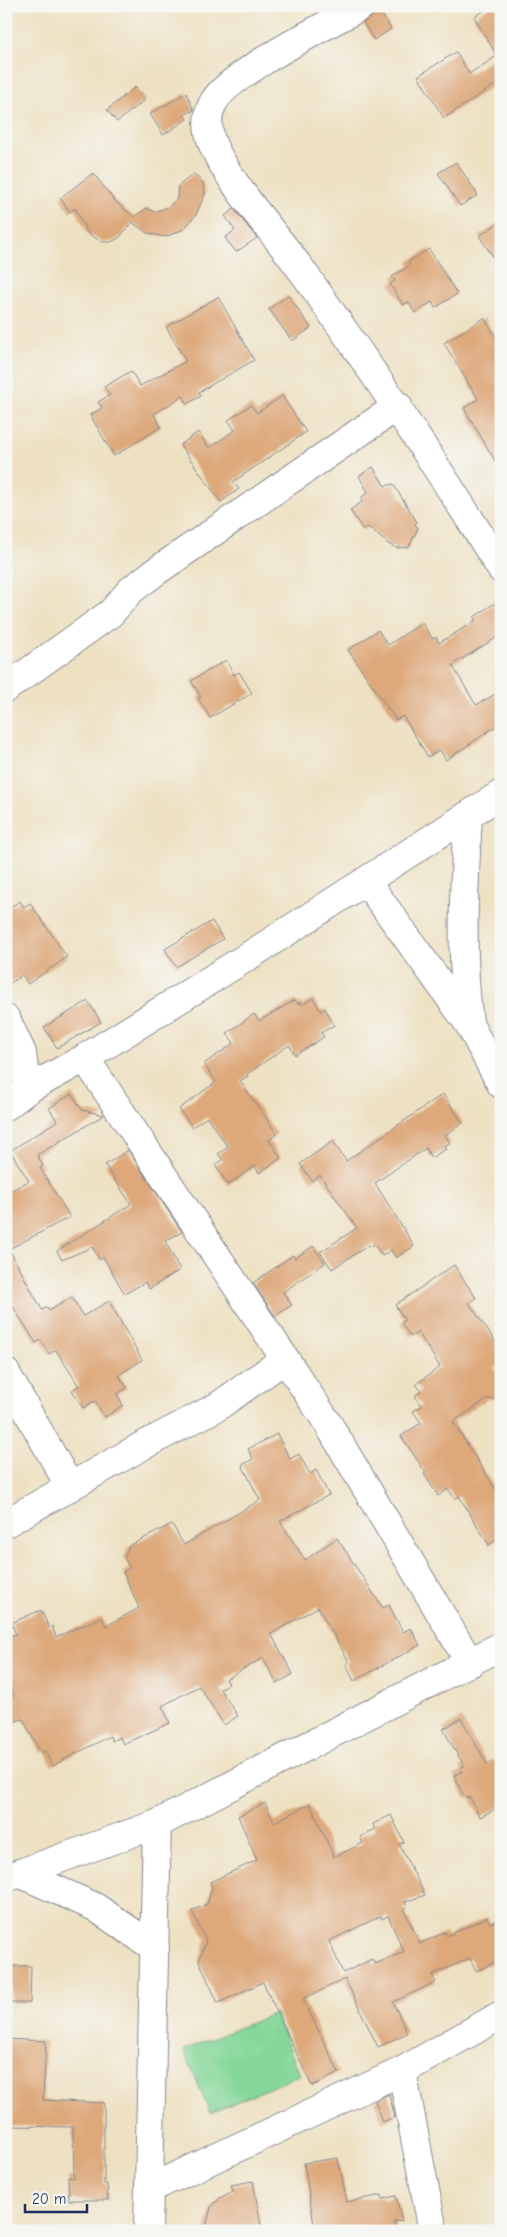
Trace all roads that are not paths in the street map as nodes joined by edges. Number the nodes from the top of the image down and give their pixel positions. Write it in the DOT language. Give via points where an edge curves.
graph roads {
  1 [pos="361,6"];
  2 [pos="398,406"];
  3 [pos="501,569"];
  4 [pos="6,688"];
  5 [pos="501,794"];
  6 [pos="468,816"];
  7 [pos="366,881"];
  8 [pos="6,1019"];
  9 [pos="469,1024"];
  10 [pos="85,1058"];
  11 [pos="501,1084"];
  12 [pos="30,1088"];
  13 [pos="6,1106"];
  14 [pos="285,1359"];
  15 [pos="6,1373"];
  16 [pos="70,1487"];
  17 [pos="6,1523"];
  18 [pos="501,1646"];
  19 [pos="470,1663"];
  20 [pos="157,1824"];
  21 [pos="13,1875"];
  22 [pos="155,1948"];
  23 [pos="501,2015"];
  24 [pos="402,2071"];
  25 [pos="151,2188"];
  26 [pos="148,2231"];
  27 [pos="433,2231"];
  1 -- 2 [label="street" via="243,73 223,89 208,115 208,130 215,150 234,181"];
  2 -- 3 [label="street"];
  2 -- 4 [label="street" via="155,572 130,592 112,613"];
  5 -- 6 [label="street"];
  6 -- 7 [label="street"];
  6 -- 9 [label="street" via="463,906"];
  7 -- 9 [label="street"];
  7 -- 10 [label="street"];
  8 -- 12 [label="street" via="22,1053"];
  9 -- 11 [label="street"];
  10 -- 12 [label="street"];
  10 -- 14 [label="street"];
  12 -- 13 [label="street"];
  14 -- 16 [label="street" via="217,1406"];
  14 -- 19 [label="street" via="327,1422"];
  15 -- 16 [label="street"];
  16 -- 17 [label="street"];
  18 -- 19 [label="street"];
  19 -- 20 [label="street"];
  20 -- 21 [label="street"];
  20 -- 22 [label="street"];
  21 -- 22 [label="street" via="95,1907"];
  22 -- 25 [label="street"];
  23 -- 24 [label="street"];
  24 -- 25 [label="street"];
  24 -- 27 [label="street"];
  25 -- 26 [label="street"];
}
